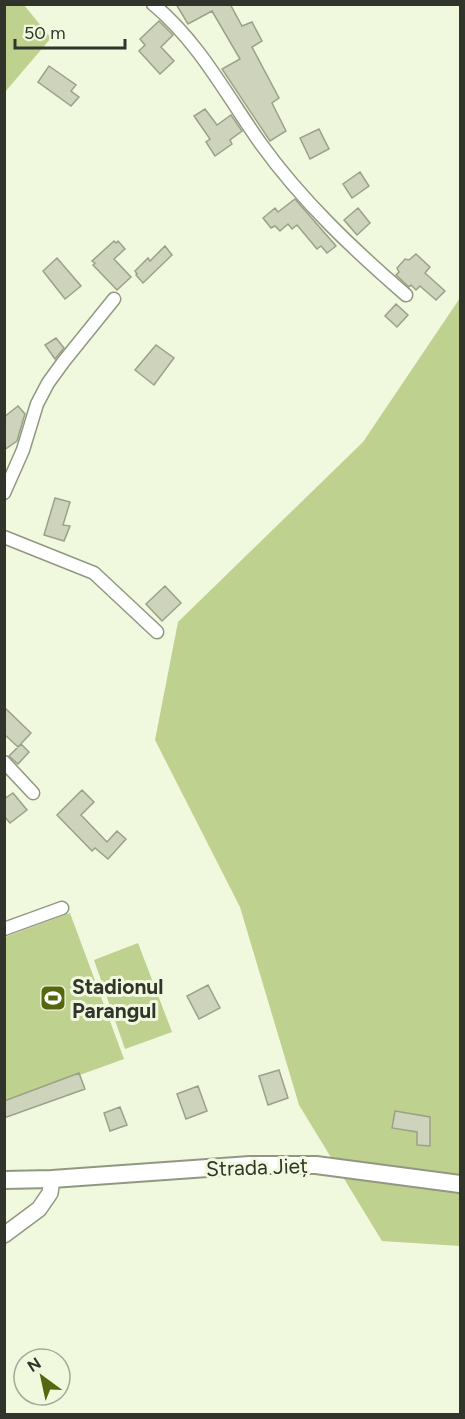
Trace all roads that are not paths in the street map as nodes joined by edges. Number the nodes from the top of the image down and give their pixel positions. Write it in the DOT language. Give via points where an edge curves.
graph roads {
  1 [pos="153,4"];
  2 [pos="406,295"];
  3 [pos="114,299"];
  4 [pos="4,493"];
  5 [pos="4,537"];
  6 [pos="157,632"];
  7 [pos="4,762"];
  8 [pos="33,793"];
  9 [pos="62,908"];
  10 [pos="4,929"];
  11 [pos="52,1179"];
  12 [pos="4,1180"];
  13 [pos="460,1184"];
  14 [pos="4,1235"];
  1 -- 2 [label="street" via="188,38 261,144 320,215"];
  3 -- 4 [label="street" via="48,383"];
  5 -- 6 [label="street" via="94,573"];
  7 -- 8 [label="street"];
  9 -- 10 [label="street"];
  11 -- 12 [label="main road, Strada Jieț"];
  11 -- 13 [label="main road, Strada Jieț" via="250,1165 316,1165"];
  11 -- 14 [label="street" via="50,1193 39,1209"];
}
